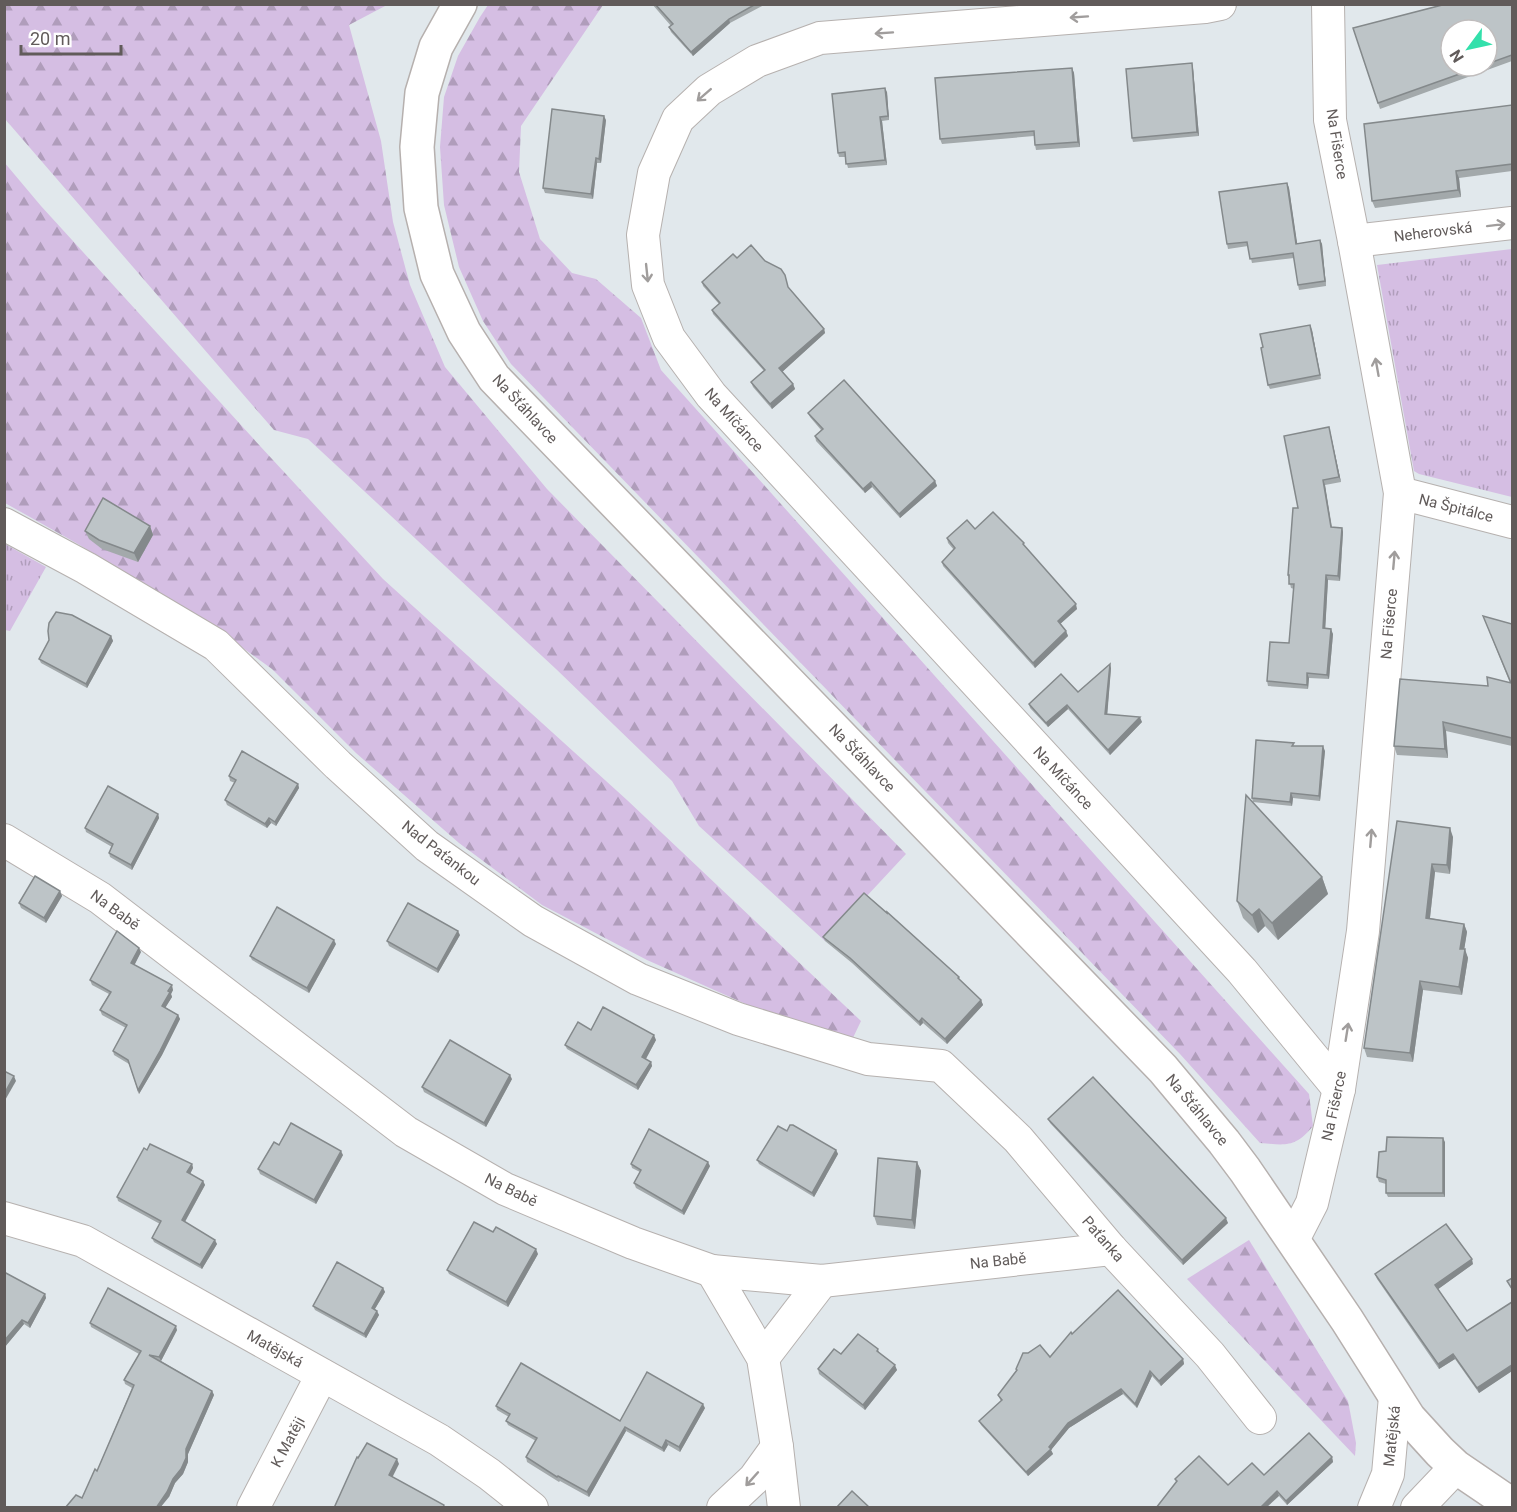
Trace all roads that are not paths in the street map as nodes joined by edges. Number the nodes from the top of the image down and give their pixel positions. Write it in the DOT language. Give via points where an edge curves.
graph roads {
  1 [pos="460,4"];
  2 [pos="1220,4"];
  3 [pos="1329,4"];
  4 [pos="1512,223"];
  5 [pos="1354,242"];
  6 [pos="1400,493"];
  7 [pos="1512,522"];
  8 [pos="4,524"];
  9 [pos="4,840"];
  10 [pos="941,1066"];
  11 [pos="1339,1089"];
  12 [pos="4,1218"];
  13 [pos="1293,1240"];
  14 [pos="1111,1249"];
  15 [pos="712,1271"];
  16 [pos="822,1281"];
  17 [pos="764,1358"];
  18 [pos="322,1376"];
  19 [pos="1395,1397"];
  20 [pos="1260,1418"];
  21 [pos="777,1447"];
  22 [pos="1456,1467"];
  23 [pos="1512,1505"];
  24 [pos="253,1508"];
  25 [pos="532,1508"];
  26 [pos="723,1508"];
  27 [pos="784,1508"];
  28 [pos="1374,1508"];
  29 [pos="1417,1508"];
  1 -- 13 [label="street, Na Šťáhlavce" via="436,47 422,93 417,147 421,208 437,274 464,332 494,378 1163,1069 1224,1142"];
  2 -- 11 [label="street, Na Míčánce, one-way" via="820,38 757,61 709,90 678,118 654,173 643,235 648,285 669,339 711,395 1242,971"];
  3 -- 5 [label="street, Na Fišerce" via="1330,120"];
  5 -- 4 [label="street, Neherovská, one-way"];
  6 -- 5 [label="street, Na Fišerce, one-way"];
  6 -- 7 [label="street, Na Špitálce"];
  11 -- 6 [label="street, Na Fišerce, one-way" via="1363,931"];
  8 -- 10 [label="street, Nad Paťankou" via="216,645 427,846 533,921 638,979 738,1019 868,1059"];
  9 -- 15 [label="street, Na Babě" via="100,898 406,1131 505,1189 633,1243"];
  10 -- 14 [label="street, Paťanka" via="1018,1139"];
  11 -- 13 [label="street, Na Fišerce" via="1312,1203"];
  12 -- 18 [label="street, Matějská" via="83,1241"];
  13 -- 19 [label="street, Na Šťáhlavce"];
  14 -- 16 [label="street, Na Babě"];
  14 -- 20 [label="street, Paťanka" via="1210,1355"];
  15 -- 16 [label="street, Na Babě"];
  15 -- 17 [label="street"];
  16 -- 17 [label="street"];
  17 -- 21 [label="street"];
  18 -- 24 [label="street, K Matěji"];
  18 -- 25 [label="street, Matějská" via="439,1440"];
  19 -- 22 [label="street, Na Šťáhlavce" via="1409,1418"];
  19 -- 28 [label="street, Matějská" via="1388,1474"];
  21 -- 26 [label="street, one-way" via="754,1479"];
  21 -- 27 [label="street"];
  22 -- 23 [label="street, Na Šťáhlavce"];
  22 -- 29 [label="street"];
}
